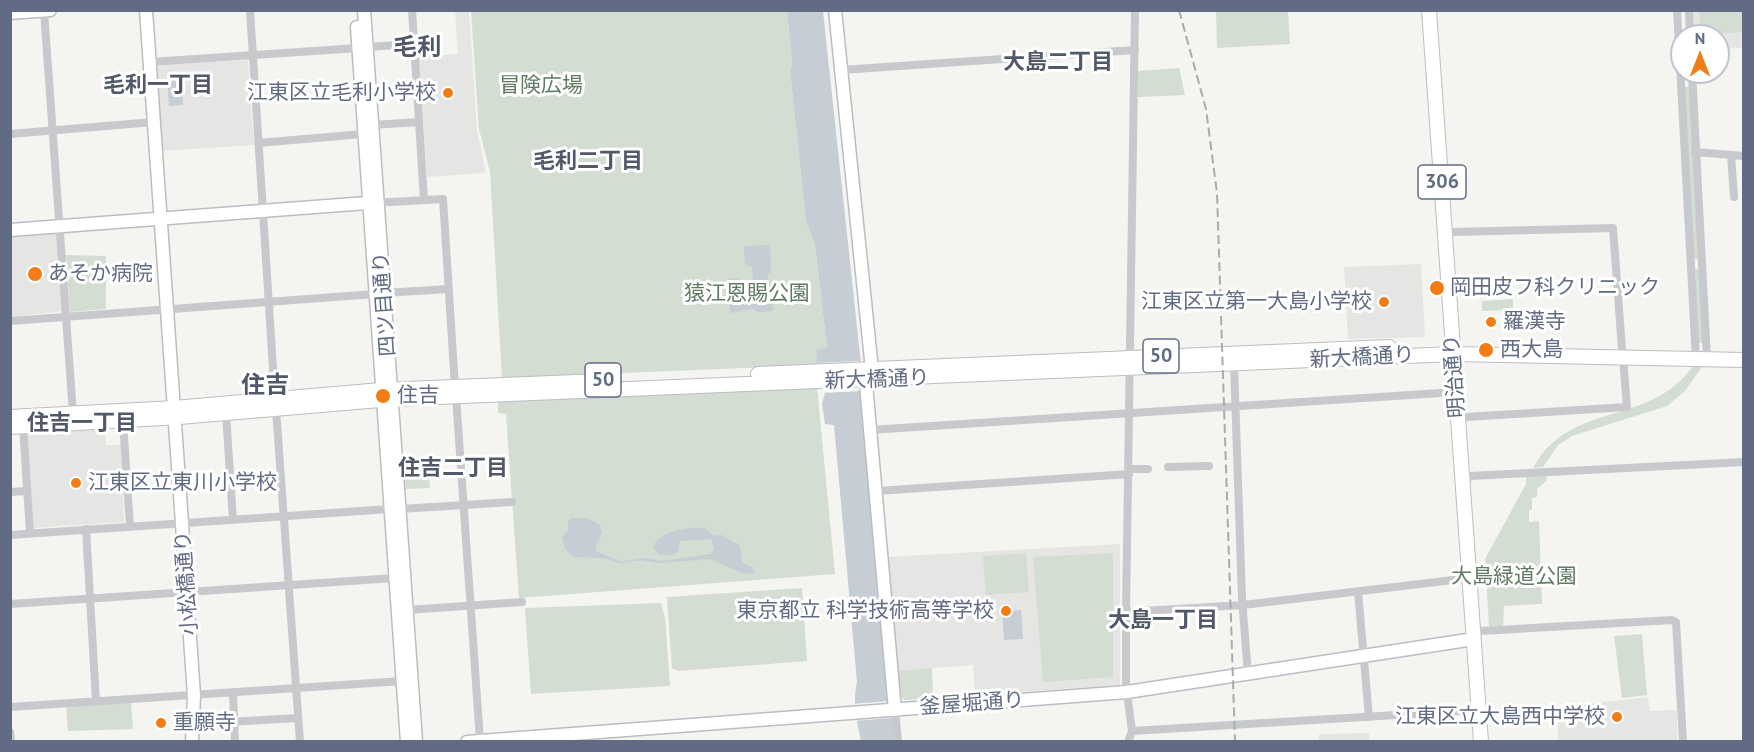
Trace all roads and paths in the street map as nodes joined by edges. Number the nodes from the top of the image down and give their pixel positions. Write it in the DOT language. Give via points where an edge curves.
graph roads {
  1 [pos="50,10"];
  2 [pos="146,10"];
  3 [pos="250,10"];
  4 [pos="356,10"];
  5 [pos="364,10"];
  6 [pos="412,10"];
  7 [pos="835,10"];
  8 [pos="1135,10"];
  9 [pos="1429,10"];
  10 [pos="1438,10"];
  11 [pos="1677,10"];
  12 [pos="44,11"];
  13 [pos="10,13"];
  14 [pos="414,44"];
  15 [pos="362,48"];
  16 [pos="1135,50"];
  17 [pos="253,56"];
  18 [pos="150,63"];
  19 [pos="841,69"];
  20 [pos="1692,84"];
  21 [pos="420,122"];
  22 [pos="154,123"];
  23 [pos="372,125"];
  24 [pos="53,131"];
  25 [pos="10,134"];
  26 [pos="363,135"];
  27 [pos="258,143"];
  28 [pos="1695,152"];
  29 [pos="1731,155"];
  30 [pos="1743,156"];
  31 [pos="1734,197"];
  32 [pos="424,200"];
  33 [pos="372,203"];
  34 [pos="263,209"];
  35 [pos="161,224"];
  36 [pos="60,226"];
  37 [pos="10,230"];
  38 [pos="1453,232"];
  39 [pos="448,289"];
  40 [pos="379,294"];
  41 [pos="269,302"];
  42 [pos="167,309"];
  43 [pos="66,317"];
  44 [pos="10,321"];
  45 [pos="1457,350"];
  46 [pos="1743,352"];
  47 [pos="1623,353"];
  48 [pos="1702,354"];
  49 [pos="1743,360"];
  50 [pos="1128,363"];
  51 [pos="1234,364"];
  52 [pos="865,375"];
  53 [pos="455,391"];
  54 [pos="1456,392"];
  55 [pos="387,394"];
  56 [pos="276,404"];
  57 [pos="1236,407"];
  58 [pos="226,413"];
  59 [pos="73,414"];
  60 [pos="1130,414"];
  61 [pos="10,417"];
  62 [pos="175,417"];
  63 [pos="1466,417"];
  64 [pos="123,421"];
  65 [pos="16,427"];
  66 [pos="870,430"];
  67 [pos="1743,462"];
  68 [pos="1209,466"];
  69 [pos="1168,467"];
  70 [pos="1148,469"];
  71 [pos="1129,472"];
  72 [pos="1466,481"];
  73 [pos="877,490"];
  74 [pos="27,491"];
  75 [pos="10,492"];
  76 [pos="512,502"];
  77 [pos="463,505"];
  78 [pos="395,508"];
  79 [pos="284,516"];
  80 [pos="233,520"];
  81 [pos="182,524"];
  82 [pos="130,527"];
  83 [pos="86,529"];
  84 [pos="30,533"];
  85 [pos="10,535"];
  86 [pos="395,578"];
  87 [pos="1470,578"];
  88 [pos="289,585"];
  89 [pos="187,592"];
  90 [pos="1358,592"];
  91 [pos="90,599"];
  92 [pos="522,602"];
  93 [pos="10,604"];
  94 [pos="1243,605"];
  95 [pos="470,606"];
  96 [pos="407,610"];
  97 [pos="1126,612"];
  98 [pos="1477,635"];
  99 [pos="1363,656"];
  100 [pos="1248,675"];
  101 [pos="403,681"];
  102 [pos="296,688"];
  103 [pos="233,692"];
  104 [pos="1127,692"];
  105 [pos="194,695"];
  106 [pos="96,701"];
  107 [pos="10,707"];
  108 [pos="893,710"];
  109 [pos="1479,710"];
  110 [pos="1369,717"];
  111 [pos="298,718"];
  112 [pos="235,722"];
  113 [pos="193,724"];
  114 [pos="1132,731"];
  115 [pos="10,732"];
  116 [pos="11,741"];
  117 [pos="192,741"];
  118 [pos="235,741"];
  119 [pos="300,741"];
  120 [pos="406,741"];
  121 [pos="416,741"];
  122 [pos="467,741"];
  123 [pos="480,741"];
  124 [pos="898,741"];
  125 [pos="1128,741"];
  126 [pos="1481,741"];
  127 [pos="1488,741"];
  128 [pos="1683,741"];
  1 -- 12 [label="street"];
  2 -- 18 [label="street, 小松橋通り"];
  3 -- 17 [label="street"];
  4 -- 15 [label="street, 四ツ目通り"];
  5 -- 15 [label="street, 四ツ目通り"];
  6 -- 14 [label="street"];
  7 -- 19 [label="street"];
  8 -- 16 [label="street"];
  9 -- 45 [label="main road, 明治通り / 306"];
  10 -- 38 [label="main road, 明治通り / 306"];
  11 -- 48 [label="street"];
  12 -- 13 [label="street"];
  12 -- 24 [label="street"];
  14 -- 15 [label="street"];
  14 -- 21 [label="street"];
  15 -- 17 [label="street"];
  15 -- 23 [label="street, 四ツ目通り"];
  15 -- 26 [label="street, 四ツ目通り"];
  16 -- 19 [label="street"];
  16 -- 50 [label="street"];
  17 -- 18 [label="street"];
  17 -- 27 [label="street"];
  18 -- 22 [label="street, 小松橋通り"];
  19 -- 52 [label="street"];
  20 -- 28 [label="street"];
  21 -- 23 [label="street"];
  21 -- 32 [label="street"];
  22 -- 24 [label="street"];
  22 -- 35 [label="street, 小松橋通り"];
  23 -- 33 [label="street, 四ツ目通り"];
  24 -- 25 [label="street"];
  24 -- 36 [label="street"];
  26 -- 27 [label="street"];
  26 -- 33 [label="street, 四ツ目通り"];
  27 -- 34 [label="street"];
  28 -- 29 [label="street"];
  28 -- 48 [label="street"];
  29 -- 30 [label="street"];
  29 -- 31 [label="street"];
  32 -- 33 [label="street"];
  32 -- 39 [label="street" via="443,199"];
  33 -- 34 [label="street"];
  33 -- 40 [label="street, 四ツ目通り"];
  34 -- 35 [label="street"];
  34 -- 41 [label="street"];
  35 -- 36 [label="street"];
  35 -- 42 [label="street, 小松橋通り"];
  36 -- 37 [label="street"];
  36 -- 43 [label="street"];
  38 -- 45 [label="main road, 明治通り / 306"];
  38 -- 47 [label="street" via="1613,228"];
  39 -- 40 [label="street"];
  39 -- 53 [label="street"];
  40 -- 41 [label="street"];
  40 -- 55 [label="street, 四ツ目通り"];
  41 -- 42 [label="street"];
  41 -- 56 [label="street"];
  42 -- 43 [label="street"];
  42 -- 62 [label="street, 小松橋通り"];
  43 -- 44 [label="street"];
  43 -- 59 [label="street"];
  45 -- 47 [label="main road, 新大橋通り / 50"];
  45 -- 50 [label="main road, 新大橋通り / 50"];
  45 -- 51 [label="main road, 新大橋通り / 50"];
  45 -- 54 [label="main road, 明治通り / 306"];
  45 -- 63 [label="main road, 明治通り / 306"];
  46 -- 48 [label="main road, 新大橋通り / 50"];
  47 -- 48 [label="main road, 新大橋通り / 50"];
  47 -- 63 [label="street" via="1627,407"];
  48 -- 49 [label="main road, 新大橋通り / 50"];
  50 -- 51 [label="main road, 新大橋通り / 50"];
  50 -- 52 [label="main road, 新大橋通り / 50"];
  50 -- 60 [label="street"];
  51 -- 57 [label="street"];
  52 -- 53 [label="main road, 新大橋通り / 50"];
  52 -- 66 [label="street"];
  53 -- 55 [label="main road, 新大橋通り / 50"];
  53 -- 77 [label="street"];
  54 -- 57 [label="street"];
  54 -- 72 [label="main road, 明治通り / 306"];
  55 -- 56 [label="main road, 新大橋通り / 50"];
  55 -- 78 [label="street, 四ツ目通り"];
  56 -- 58 [label="main road, 新大橋通り / 50"];
  56 -- 62 [label="main road, 新大橋通り / 50"];
  56 -- 79 [label="street"];
  57 -- 60 [label="street"];
  57 -- 94 [label="street"];
  58 -- 62 [label="main road, 新大橋通り / 50"];
  58 -- 80 [label="street"];
  59 -- 61 [label="main road, 新大橋通り / 50"];
  59 -- 62 [label="main road, 新大橋通り / 50"];
  60 -- 66 [label="street"];
  60 -- 71 [label="street"];
  62 -- 64 [label="main road, 新大橋通り / 50"];
  62 -- 81 [label="street, 小松橋通り"];
  63 -- 72 [label="main road, 明治通り / 306"];
  64 -- 65 [label="main road, 新大橋通り / 50"];
  64 -- 82 [label="street"];
  65 -- 74 [label="street"];
  66 -- 73 [label="street"];
  67 -- 72 [label="street"];
  68 -- 69 [label="street"];
  70 -- 71 [label="street"];
  71 -- 73 [label="street"];
  71 -- 97 [label="street"];
  72 -- 87 [label="main road, 明治通り / 306"];
  72 -- 98 [label="main road, 明治通り / 306"];
  73 -- 108 [label="street"];
  74 -- 75 [label="street"];
  74 -- 84 [label="street"];
  76 -- 77 [label="street"];
  77 -- 78 [label="street"];
  77 -- 95 [label="street"];
  78 -- 79 [label="street"];
  78 -- 86 [label="street, 四ツ目通り"];
  78 -- 96 [label="street, 四ツ目通り"];
  79 -- 80 [label="street"];
  79 -- 88 [label="street"];
  80 -- 81 [label="street"];
  81 -- 82 [label="street"];
  81 -- 89 [label="street, 小松橋通り"];
  82 -- 83 [label="street"];
  83 -- 84 [label="street"];
  83 -- 91 [label="street"];
  84 -- 85 [label="street"];
  86 -- 88 [label="street"];
  86 -- 101 [label="street, 四ツ目通り"];
  87 -- 90 [label="street"];
  87 -- 98 [label="main road, 明治通り / 306"];
  88 -- 89 [label="street"];
  88 -- 102 [label="street"];
  89 -- 91 [label="street"];
  89 -- 105 [label="street, 小松橋通り"];
  90 -- 94 [label="street"];
  90 -- 99 [label="street"];
  91 -- 93 [label="street"];
  91 -- 106 [label="street"];
  92 -- 95 [label="street"];
  94 -- 97 [label="street"];
  94 -- 100 [label="street"];
  95 -- 96 [label="street"];
  95 -- 123 [label="street"];
  96 -- 121 [label="street, 四ツ目通り"];
  97 -- 104 [label="street"];
  98 -- 99 [label="street, 釜屋堀通り"];
  98 -- 109 [label="main road, 明治通り / 306"];
  98 -- 127 [label="main road, 明治通り / 306"];
  98 -- 128 [label="street" via="1676,622"];
  99 -- 100 [label="street, 釜屋堀通り"];
  99 -- 110 [label="street"];
  100 -- 104 [label="street, 釜屋堀通り"];
  101 -- 102 [label="street"];
  101 -- 120 [label="street, 四ツ目通り"];
  102 -- 103 [label="street"];
  102 -- 111 [label="street"];
  103 -- 105 [label="street"];
  103 -- 112 [label="street"];
  104 -- 108 [label="street, 釜屋堀通り"];
  104 -- 114 [label="street"];
  105 -- 106 [label="street"];
  105 -- 113 [label="street, 小松橋通り"];
  106 -- 107 [label="street"];
  108 -- 123 [label="street, 釜屋堀通り"];
  108 -- 124 [label="street"];
  109 -- 110 [label="street"];
  109 -- 126 [label="main road, 明治通り / 306"];
  110 -- 114 [label="street"];
  111 -- 112 [label="street"];
  111 -- 119 [label="street"];
  112 -- 113 [label="street"];
  112 -- 118 [label="street"];
  113 -- 117 [label="street, 小松橋通り"];
  114 -- 125 [label="street"];
  115 -- 116 [label="street"];
  122 -- 123 [label="street, 釜屋堀通り"];
}
